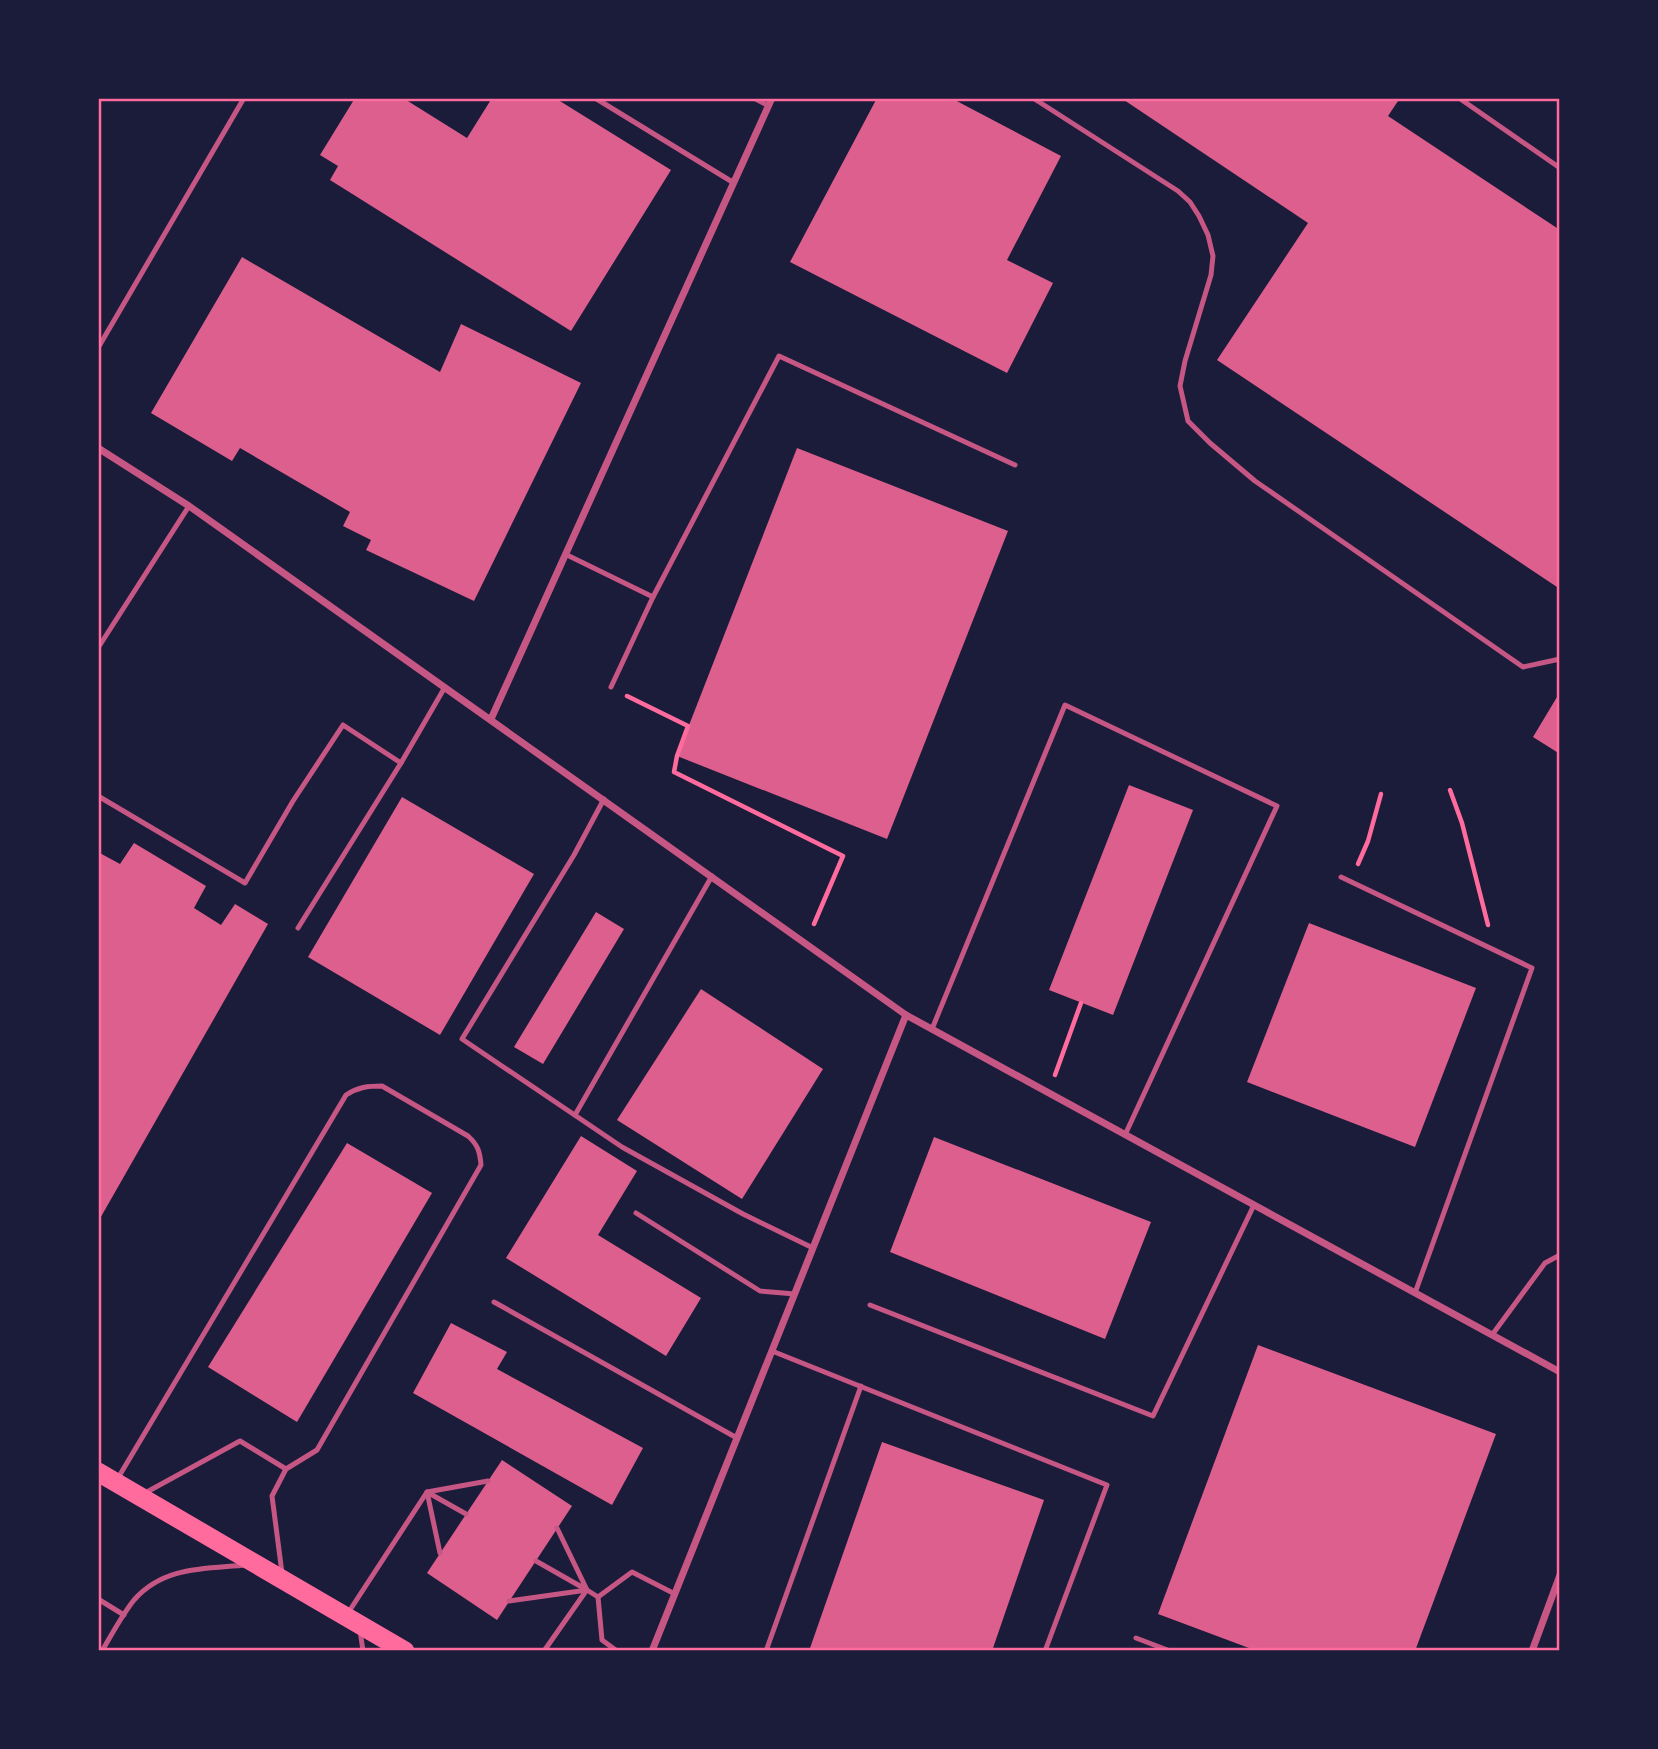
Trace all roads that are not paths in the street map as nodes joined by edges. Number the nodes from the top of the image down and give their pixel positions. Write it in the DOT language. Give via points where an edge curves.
graph roads {
  1 [pos="244,98"];
  2 [pos="595,98"];
  3 [pos="754,98"];
  4 [pos="1033,98"];
  5 [pos="1459,98"];
  6 [pos="771,102"];
  7 [pos="1560,168"];
  8 [pos="734,183"];
  9 [pos="98,348"];
  10 [pos="98,448"];
  11 [pos="1015,466"];
  12 [pos="189,506"];
  13 [pos="565,554"];
  14 [pos="653,597"];
  15 [pos="98,648"];
  16 [pos="1560,659"];
  17 [pos="445,687"];
  18 [pos="611,687"];
  19 [pos="491,719"];
  20 [pos="401,763"];
  21 [pos="98,796"];
  22 [pos="604,799"];
  23 [pos="712,876"];
  24 [pos="1341,877"];
  25 [pos="298,928"];
  26 [pos="906,1015"];
  27 [pos="932,1029"];
  28 [pos="575,1115"];
  29 [pos="1125,1135"];
  30 [pos="1254,1205"];
  31 [pos="636,1213"];
  32 [pos="813,1248"];
  33 [pos="1560,1255"];
  34 [pos="1415,1293"];
  35 [pos="795,1294"];
  36 [pos="494,1302"];
  37 [pos="870,1305"];
  38 [pos="1492,1335"];
  39 [pos="772,1351"];
  40 [pos="1560,1372"];
  41 [pos="861,1386"];
  42 [pos="737,1438"];
  43 [pos="286,1469"];
  44 [pos="98,1472"];
  45 [pos="488,1481"];
  46 [pos="116,1482"];
  47 [pos="427,1492"];
  48 [pos="139,1496"];
  49 [pos="466,1514"];
  50 [pos="558,1528"];
  51 [pos="440,1553"];
  52 [pos="536,1561"];
  53 [pos="257,1564"];
  54 [pos="1560,1575"];
  55 [pos="282,1579"];
  56 [pos="587,1590"];
  57 [pos="675,1594"];
  58 [pos="598,1597"];
  59 [pos="98,1599"];
  60 [pos="509,1601"];
  61 [pos="124,1615"];
  62 [pos="352,1620"];
  63 [pos="1136,1638"];
  64 [pos="102,1651"];
  65 [pos="363,1651"];
  66 [pos="405,1651"];
  67 [pos="544,1651"];
  68 [pos="617,1651"];
  69 [pos="652,1651"];
  70 [pos="766,1651"];
  71 [pos="1045,1651"];
  72 [pos="1170,1651"];
  73 [pos="1532,1651"];
  1 -- 9 [label="lane"];
  2 -- 8 [label="lane"];
  3 -- 6 [label="lane"];
  4 -- 16 [label="lane" via="1178,191 1199,216 1213,256 1180,386 1188,421 1255,481 1523,667"];
  5 -- 7 [label="lane"];
  6 -- 8 [label="street"];
  8 -- 13 [label="street"];
  10 -- 12 [label="street"];
  11 -- 14 [label="lane" via="779,356"];
  12 -- 15 [label="lane"];
  12 -- 17 [label="street"];
  13 -- 14 [label="lane"];
  13 -- 19 [label="street"];
  14 -- 18 [label="lane"];
  17 -- 19 [label="street"];
  17 -- 20 [label="lane"];
  19 -- 22 [label="street"];
  20 -- 21 [label="lane" via="343,725 245,883"];
  20 -- 25 [label="lane"];
  22 -- 23 [label="street"];
  22 -- 28 [label="lane" via="463,1039"];
  23 -- 26 [label="street"];
  23 -- 28 [label="lane"];
  24 -- 34 [label="lane" via="1532,968"];
  26 -- 27 [label="street"];
  26 -- 32 [label="street"];
  27 -- 29 [label="street"];
  27 -- 29 [label="lane" via="1065,705 1277,806"];
  28 -- 32 [label="lane" via="622,1147"];
  29 -- 30 [label="street"];
  30 -- 34 [label="street"];
  30 -- 37 [label="lane" via="1153,1416"];
  31 -- 35 [label="lane" via="760,1291"];
  32 -- 35 [label="street"];
  33 -- 38 [label="lane" via="1545,1263"];
  34 -- 38 [label="street"];
  35 -- 39 [label="street"];
  36 -- 42 [label="lane"];
  38 -- 40 [label="street"];
  39 -- 41 [label="lane"];
  39 -- 42 [label="street"];
  41 -- 70 [label="lane"];
  41 -- 71 [label="lane" via="1107,1485"];
  42 -- 57 [label="street"];
  43 -- 46 [label="lane" via="317,1450 481,1165 476,1144 468,1136 382,1086 356,1088 346,1095"];
  43 -- 48 [label="lane" via="240,1440"];
  43 -- 55 [label="lane" via="272,1496"];
  44 -- 46 [label="highway"];
  45 -- 47 [label="lane"];
  46 -- 48 [label="highway"];
  47 -- 49 [label="lane"];
  47 -- 51 [label="lane"];
  47 -- 62 [label="lane"];
  48 -- 53 [label="highway"];
  50 -- 56 [label="lane"];
  52 -- 56 [label="lane"];
  53 -- 55 [label="highway"];
  53 -- 61 [label="lane" via="173,1574 155,1581"];
  54 -- 73 [label="street"];
  55 -- 62 [label="highway"];
  56 -- 58 [label="lane"];
  56 -- 60 [label="lane"];
  56 -- 67 [label="lane"];
  57 -- 58 [label="lane" via="632,1572"];
  57 -- 69 [label="street"];
  58 -- 68 [label="lane" via="602,1640"];
  59 -- 61 [label="lane"];
  61 -- 64 [label="lane"];
  62 -- 65 [label="lane"];
  62 -- 66 [label="highway"];
  63 -- 72 [label="lane"];
}
